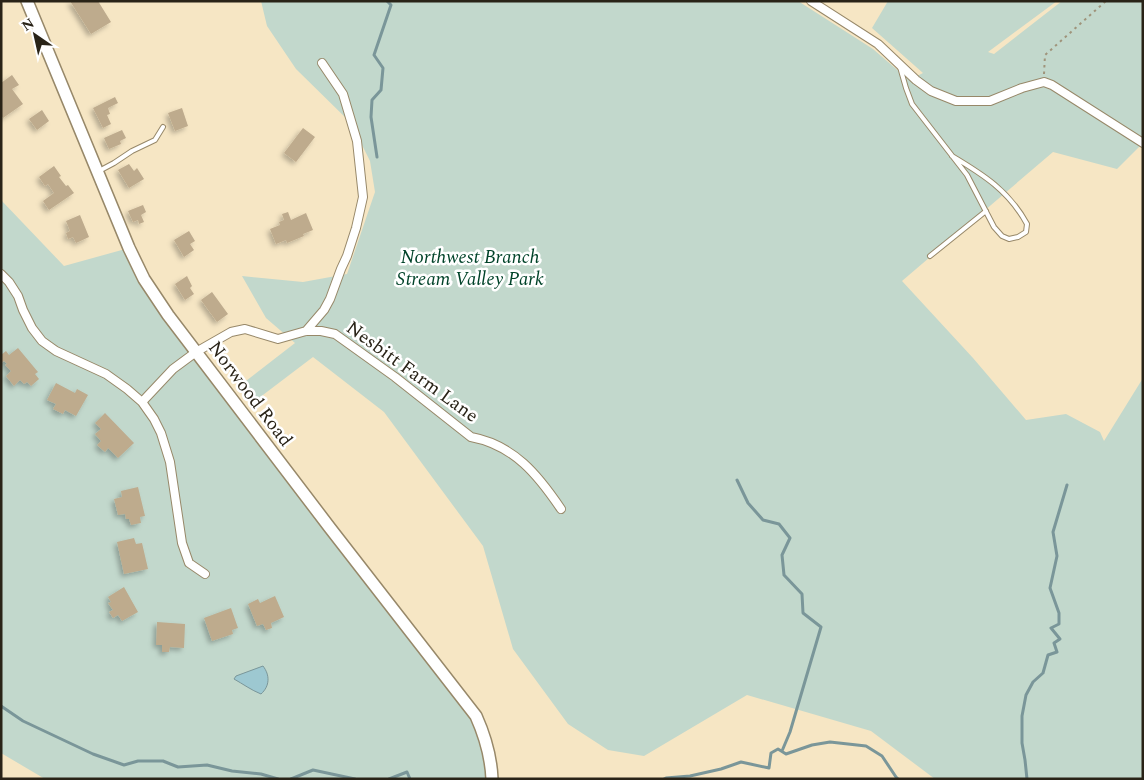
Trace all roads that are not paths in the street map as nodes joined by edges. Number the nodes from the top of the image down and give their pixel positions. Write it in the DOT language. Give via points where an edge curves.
graph roads {
  1 [pos="27,1"];
  2 [pos="811,1"];
  3 [pos="322,63"];
  4 [pos="900,65"];
  5 [pos="162,127"];
  6 [pos="1143,143"];
  7 [pos="952,156"];
  8 [pos="97,172"];
  9 [pos="986,211"];
  10 [pos="930,256"];
  11 [pos="1,274"];
  12 [pos="306,331"];
  13 [pos="196,352"];
  14 [pos="142,402"];
  15 [pos="561,509"];
  16 [pos="205,574"];
  17 [pos="492,779"];
  1 -- 8 [label="street, Norwood Road"];
  2 -- 4 [label="street" via="878,44"];
  3 -- 12 [label="street" via="343,94 357,141 363,196 356,228 330,299"];
  4 -- 6 [label="street" via="931,91 956,100 990,101 1044,82"];
  4 -- 7 [label="lane" via="912,104"];
  5 -- 8 [label="lane" via="156,140"];
  7 -- 9 [label="lane" via="967,175"];
  7 -- 9 [label="lane" via="983,174 1003,191 1024,218 1026,232 1009,239 1002,236"];
  8 -- 13 [label="street, Norwood Road" via="144,279"];
  9 -- 10 [label="lane"];
  11 -- 14 [label="street" via="18,296 32,328 42,341 106,374"];
  12 -- 13 [label="street, Nesbitt Farm Lane" via="278,339 245,329 231,332"];
  12 -- 15 [label="street, Nesbitt Farm Lane" via="335,334 471,437 511,453 545,485"];
  13 -- 14 [label="street, Nesbitt Farm Lane" via="173,369"];
  13 -- 17 [label="street, Norwood Road" via="476,716 491,762"];
  14 -- 16 [label="street" via="161,433 170,462 182,543 189,564"];
}
